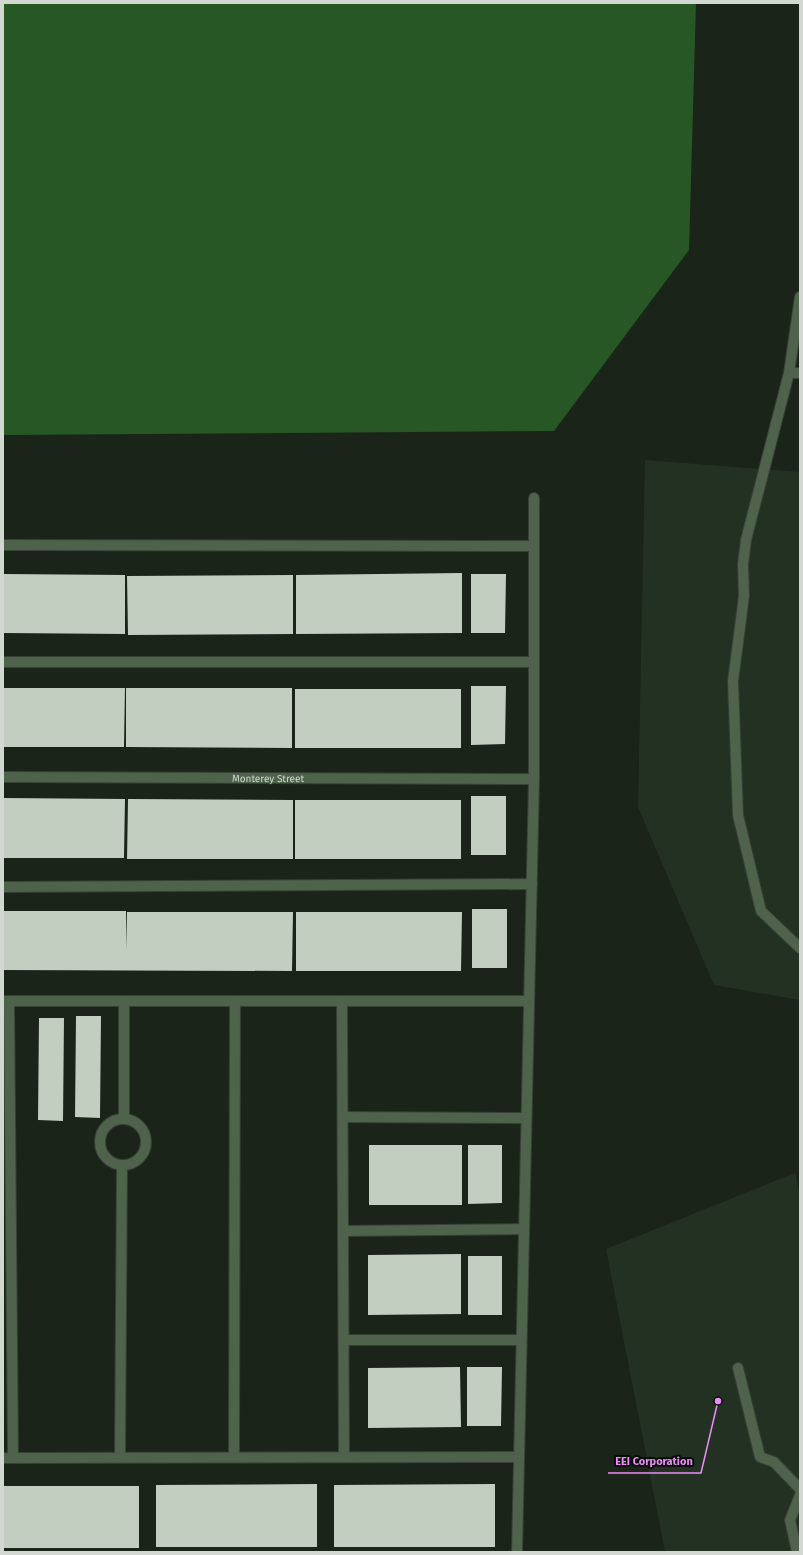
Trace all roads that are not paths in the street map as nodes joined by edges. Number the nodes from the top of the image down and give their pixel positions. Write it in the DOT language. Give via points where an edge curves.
graph roads {
  1 [pos="800,298"];
  2 [pos="789,373"];
  3 [pos="800,373"];
  4 [pos="534,498"];
  5 [pos="3,545"];
  6 [pos="533,546"];
  7 [pos="3,662"];
  8 [pos="533,662"];
  9 [pos="3,777"];
  10 [pos="534,778"];
  11 [pos="532,884"];
  12 [pos="3,887"];
  13 [pos="800,948"];
  14 [pos="6,1001"];
  15 [pos="124,1001"];
  16 [pos="235,1001"];
  17 [pos="342,1001"];
  18 [pos="529,1001"];
  19 [pos="343,1118"];
  20 [pos="526,1118"];
  21 [pos="124,1119"];
  22 [pos="122,1165"];
  23 [pos="523,1229"];
  24 [pos="343,1231"];
  25 [pos="344,1340"];
  26 [pos="521,1340"];
  27 [pos="738,1368"];
  28 [pos="120,1457"];
  29 [pos="234,1457"];
  30 [pos="344,1457"];
  31 [pos="519,1457"];
  32 [pos="8,1458"];
  33 [pos="800,1489"];
  34 [pos="800,1495"];
  35 [pos="517,1552"];
  36 [pos="797,1552"];
  1 -- 2 [label="street"];
  2 -- 3 [label="street"];
  2 -- 13 [label="street" via="746,540 743,564 744,596 733,681 738,815 761,911"];
  4 -- 6 [label="street"];
  5 -- 6 [label="street"];
  6 -- 8 [label="street"];
  7 -- 8 [label="street"];
  8 -- 10 [label="street"];
  9 -- 10 [label="street, Monterey Street"];
  10 -- 11 [label="street"];
  11 -- 12 [label="street"];
  11 -- 18 [label="street"];
  14 -- 15 [label="street"];
  14 -- 32 [label="street"];
  15 -- 16 [label="street"];
  15 -- 21 [label="street"];
  16 -- 17 [label="street"];
  16 -- 29 [label="street"];
  17 -- 18 [label="street"];
  17 -- 19 [label="street"];
  18 -- 20 [label="street"];
  19 -- 20 [label="street"];
  19 -- 24 [label="street"];
  20 -- 23 [label="street"];
  21 -- 22 [label="street" via="109,1124 100,1137 102,1152 114,1163"];
  21 -- 22 [label="street" via="132,1120 144,1131 146,1147 137,1161"];
  22 -- 28 [label="street"];
  23 -- 24 [label="street"];
  23 -- 26 [label="street"];
  24 -- 25 [label="street"];
  25 -- 26 [label="street"];
  25 -- 30 [label="street"];
  26 -- 31 [label="street"];
  27 -- 33 [label="street" via="760,1457 774,1462"];
  28 -- 29 [label="street"];
  28 -- 32 [label="street"];
  29 -- 30 [label="street"];
  30 -- 31 [label="street"];
  31 -- 35 [label="street"];
  34 -- 36 [label="street" via="790,1520"];
}
